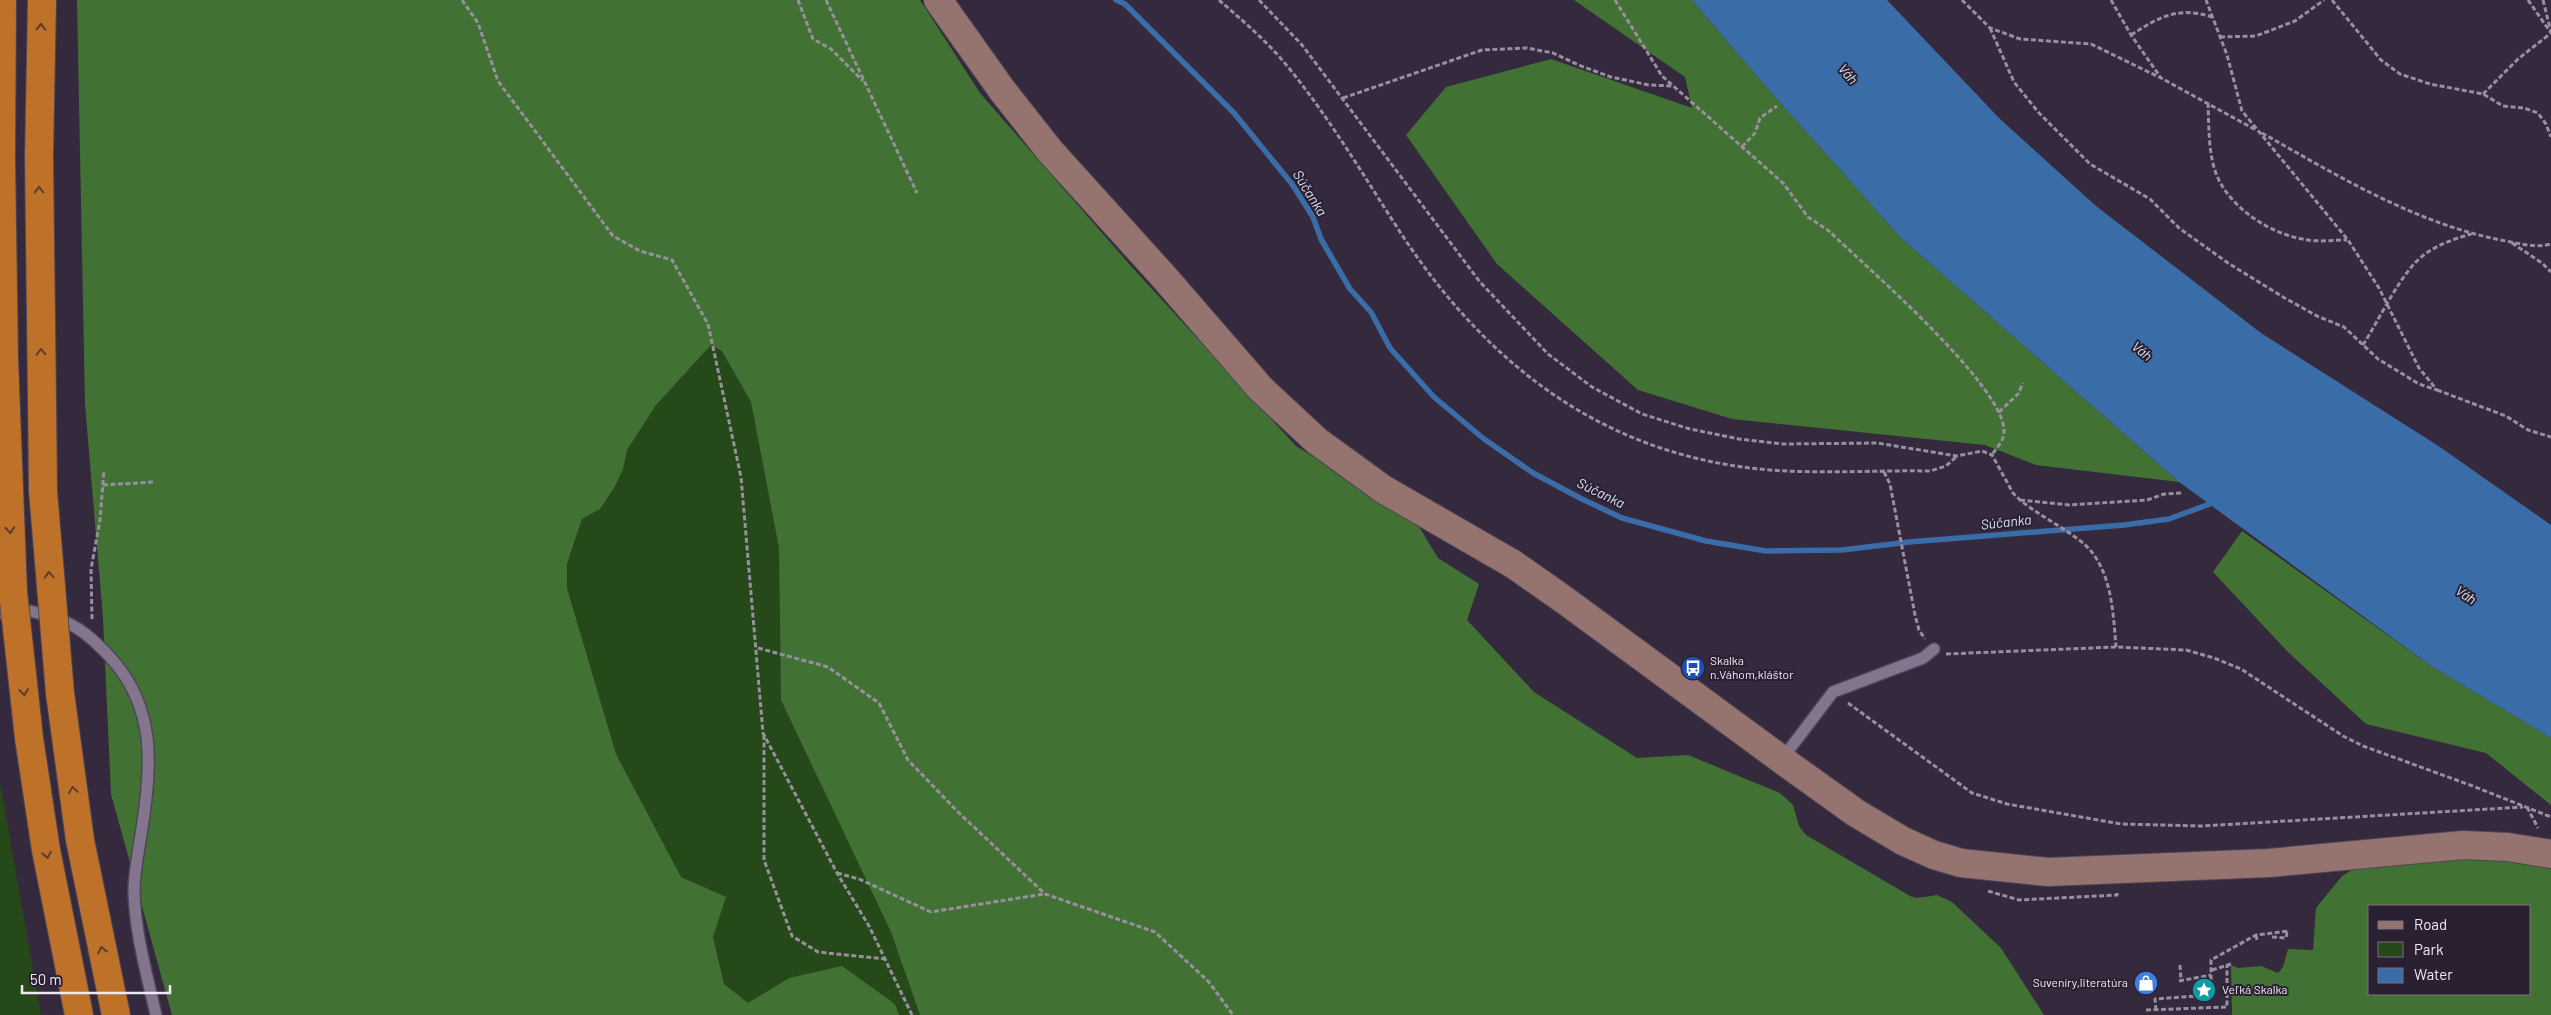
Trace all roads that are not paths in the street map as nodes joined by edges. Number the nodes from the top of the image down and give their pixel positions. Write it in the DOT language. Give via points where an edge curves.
graph roads {
  1 [pos="2,0"];
  2 [pos="42,0"];
  3 [pos="938,0"];
  4 [pos="1,157"];
  5 [pos="0,613"];
  6 [pos="1934,649"];
  7 [pos="1782,760"];
  8 [pos="2551,854"];
  9 [pos="79,1015"];
  10 [pos="116,1015"];
  11 [pos="156,1015"];
  1 -- 4 [label="highway"];
  10 -- 2 [label="highway, one-way, bridge" via="80,840 60,693 43,491 38,157"];
  3 -- 7 [label="main road" via="1050,151 1261,389 1317,440 1384,489 1513,564 1563,598"];
  4 -- 9 [label="highway, one-way, bridge" via="4,359 13,592 29,738 46,850"];
  5 -- 11 [label="lane" via="31,610 62,620 92,638 132,688 143,712 149,761 134,890 136,917"];
  6 -- 7 [label="lane" via="1923,658 1833,692"];
  7 -- 8 [label="main road" via="1856,813 1903,841 1941,858 1984,868 2048,872 2180,868 2463,845 2508,847"];
}
